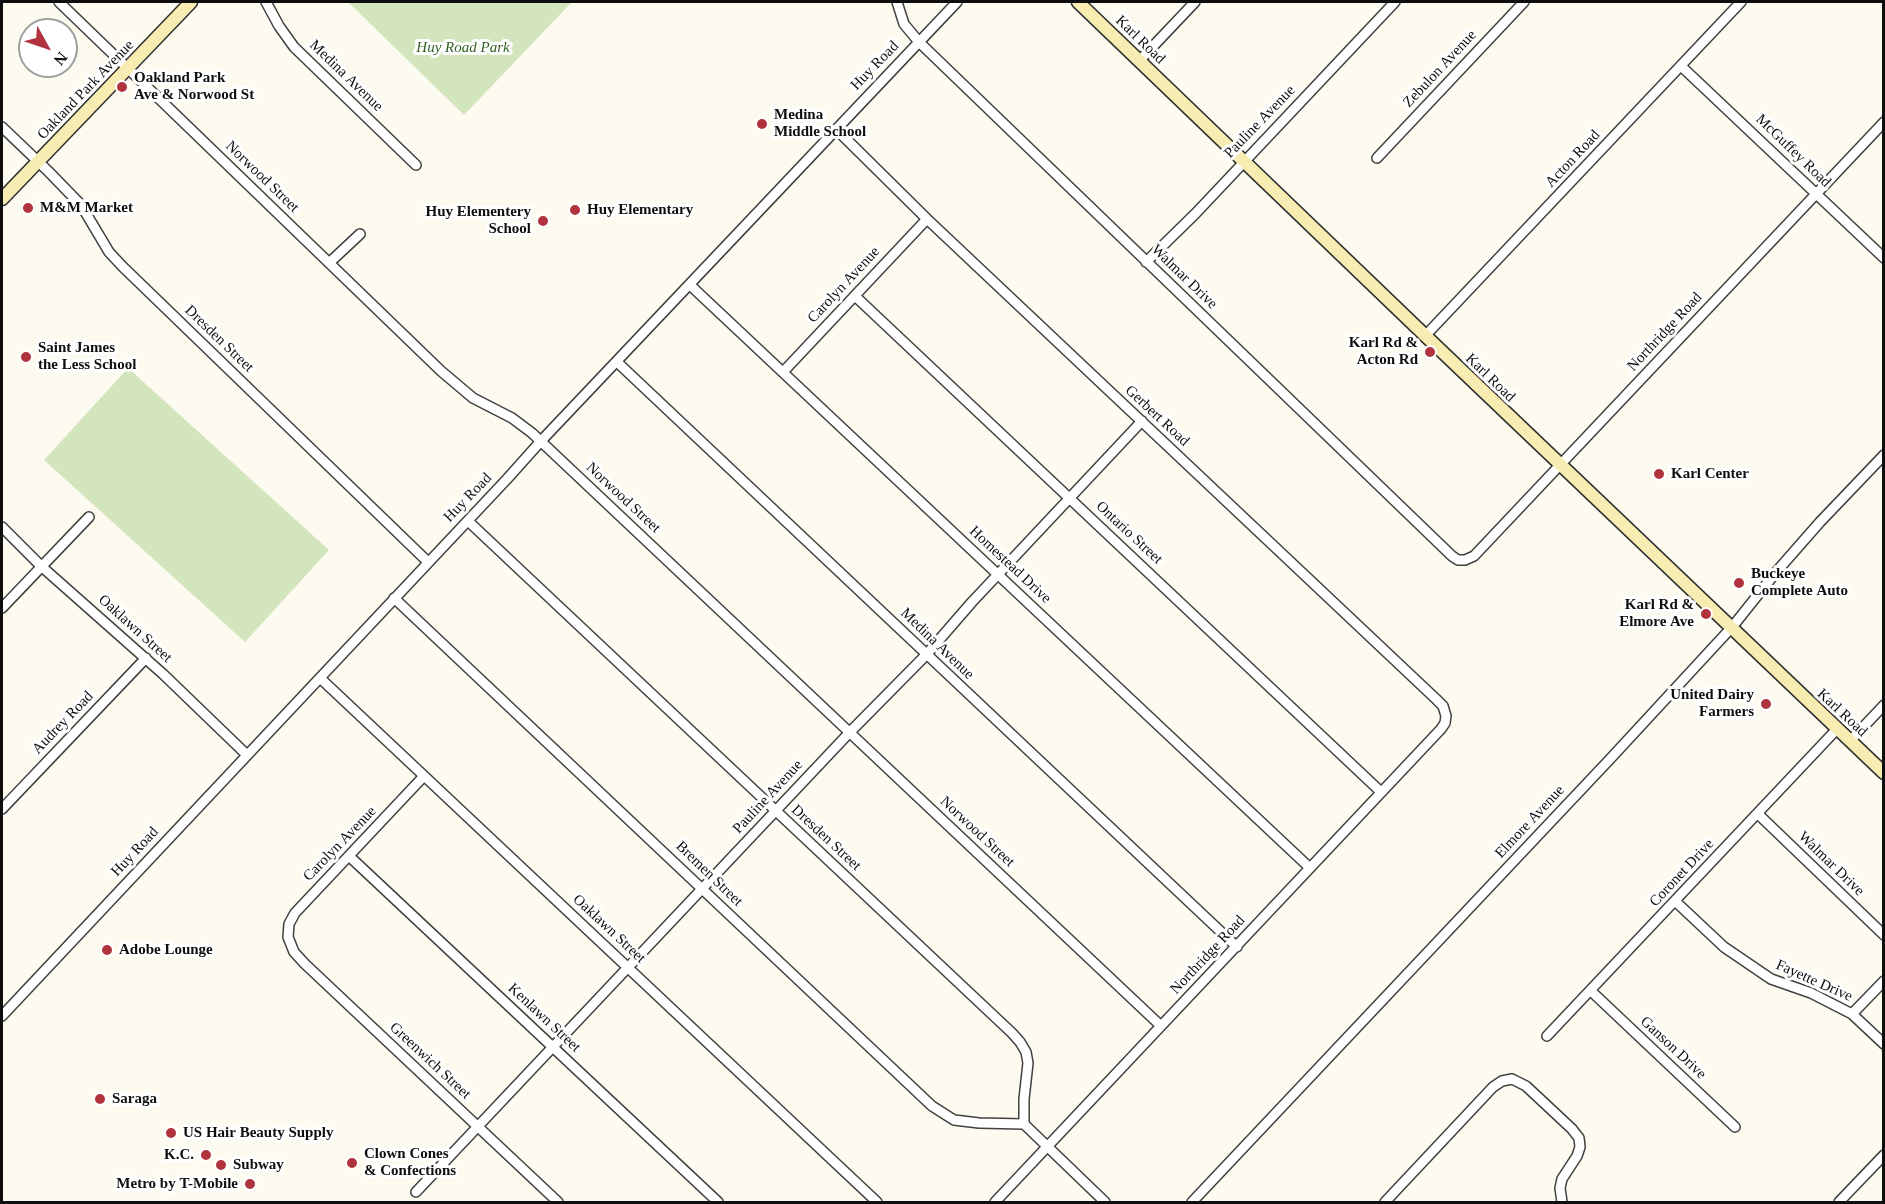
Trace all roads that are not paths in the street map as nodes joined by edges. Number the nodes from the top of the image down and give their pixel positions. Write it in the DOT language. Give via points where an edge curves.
graph roads {
  1 [pos="59,2"];
  2 [pos="191,2"];
  3 [pos="266,2"];
  4 [pos="897,2"];
  5 [pos="957,2"];
  6 [pos="1078,2"];
  7 [pos="1195,2"];
  8 [pos="1395,2"];
  9 [pos="1524,2"];
  10 [pos="1741,2"];
  11 [pos="919,42"];
  12 [pos="1140,60"];
  13 [pos="1681,66"];
  14 [pos="128,67"];
  15 [pos="1884,122"];
  16 [pos="2,127"];
  17 [pos="836,129"];
  18 [pos="1377,158"];
  19 [pos="38,161"];
  20 [pos="1244,161"];
  21 [pos="416,165"];
  22 [pos="1815,194"];
  23 [pos="2,199"];
  24 [pos="927,219"];
  25 [pos="360,234"];
  26 [pos="1884,258"];
  27 [pos="1146,262"];
  28 [pos="329,263"];
  29 [pos="690,285"];
  30 [pos="855,296"];
  31 [pos="1425,336"];
  32 [pos="617,362"];
  33 [pos="783,372"];
  34 [pos="1142,422"];
  35 [pos="541,441"];
  36 [pos="1884,455"];
  37 [pos="1560,465"];
  38 [pos="1070,498"];
  39 [pos="89,517"];
  40 [pos="468,521"];
  41 [pos="2,527"];
  42 [pos="1465,560"];
  43 [pos="428,562"];
  44 [pos="41,566"];
  45 [pos="998,574"];
  46 [pos="394,598"];
  47 [pos="2,608"];
  48 [pos="1730,628"];
  49 [pos="926,655"];
  50 [pos="146,658"];
  51 [pos="320,678"];
  52 [pos="1884,705"];
  53 [pos="1442,729"];
  54 [pos="1837,729"];
  55 [pos="850,732"];
  56 [pos="1850,741"];
  57 [pos="247,755"];
  58 [pos="1884,773"];
  59 [pos="424,776"];
  60 [pos="1381,792"];
  61 [pos="2,809"];
  62 [pos="775,811"];
  63 [pos="1758,814"];
  64 [pos="349,856"];
  65 [pos="1310,868"];
  66 [pos="702,889"];
  67 [pos="1675,901"];
  68 [pos="1884,935"];
  69 [pos="288,937"];
  70 [pos="1237,947"];
  71 [pos="628,967"];
  72 [pos="1884,981"];
  73 [pos="1591,991"];
  74 [pos="1852,1014"];
  75 [pos="2,1016"];
  76 [pos="1161,1026"];
  77 [pos="1548,1036"];
  78 [pos="1884,1044"];
  79 [pos="553,1047"];
  80 [pos="1024,1124"];
  81 [pos="478,1127"];
  82 [pos="1735,1127"];
  83 [pos="1048,1147"];
  84 [pos="1884,1155"];
  85 [pos="416,1192"];
  86 [pos="558,1203"];
  87 [pos="718,1203"];
  88 [pos="877,1203"];
  89 [pos="995,1203"];
  90 [pos="1106,1203"];
  91 [pos="1192,1203"];
  92 [pos="1385,1203"];
  93 [pos="1562,1203"];
  94 [pos="1839,1203"];
  1 -- 14 [label="street, Norwood Street"];
  2 -- 14 [label="main road, Oakland Park Avenue"];
  3 -- 21 [label="street, Medina Avenue" via="294,47"];
  4 -- 11 [label="street, Walmar Drive" via="904,24"];
  5 -- 11 [label="street, Huy Road"];
  6 -- 12 [label="main road, Karl Road"];
  7 -- 12 [label="street"];
  8 -- 20 [label="street, Pauline Avenue"];
  9 -- 18 [label="street, Zebulon Avenue"];
  10 -- 13 [label="street, Acton Road"];
  11 -- 17 [label="street, Huy Road"];
  11 -- 27 [label="street, Walmar Drive"];
  12 -- 20 [label="main road, Karl Road"];
  13 -- 22 [label="street, McGuffey Road"];
  13 -- 31 [label="street, Acton Road"];
  14 -- 19 [label="main road, Oakland Park Avenue"];
  14 -- 28 [label="street, Norwood Street"];
  15 -- 22 [label="street, Northridge Road"];
  16 -- 19 [label="street, Dresden Street"];
  17 -- 24 [label="street, Gerbert Road"];
  17 -- 29 [label="street, Huy Road"];
  19 -- 23 [label="main road, Oakland Park Avenue"];
  19 -- 43 [label="street, Dresden Street" via="81,205 122,266"];
  20 -- 27 [label="street, Pauline Avenue"];
  20 -- 31 [label="main road, Karl Road"];
  22 -- 26 [label="street, McGuffey Road"];
  22 -- 37 [label="street, Northridge Road"];
  24 -- 30 [label="street, Carolyn Avenue"];
  24 -- 34 [label="street, Gerbert Road"];
  25 -- 28 [label="street"];
  27 -- 42 [label="street, Walmar Drive" via="1452,556"];
  28 -- 35 [label="street, Norwood Street" via="458,387 521,423"];
  29 -- 32 [label="street, Huy Road"];
  29 -- 33 [label="street, Homestead Drive"];
  30 -- 33 [label="street, Carolyn Avenue"];
  30 -- 38 [label="street, Ontario Street"];
  31 -- 37 [label="main road, Karl Road"];
  32 -- 35 [label="street, Huy Road"];
  32 -- 49 [label="street, Medina Avenue"];
  33 -- 45 [label="street, Homestead Drive"];
  34 -- 38 [label="street, Pauline Avenue"];
  34 -- 53 [label="street, Gerbert Road" via="1443,706 1446,716"];
  35 -- 40 [label="street, Huy Road"];
  35 -- 55 [label="street, Norwood Street"];
  36 -- 48 [label="street, Elmore Avenue" via="1820,522"];
  37 -- 42 [label="street, Northridge Road" via="1474,556"];
  37 -- 48 [label="main road, Karl Road"];
  38 -- 45 [label="street, Pauline Avenue"];
  38 -- 60 [label="street, Ontario Street"];
  39 -- 44 [label="street"];
  40 -- 43 [label="street, Huy Road"];
  40 -- 62 [label="street, Dresden Street"];
  41 -- 44 [label="street, Oaklawn Street"];
  43 -- 46 [label="street, Huy Road"];
  44 -- 47 [label="street"];
  44 -- 50 [label="street, Oaklawn Street"];
  45 -- 49 [label="street, Pauline Avenue"];
  45 -- 65 [label="street, Homestead Drive"];
  46 -- 51 [label="street, Huy Road"];
  46 -- 66 [label="street, Bremen Street"];
  48 -- 54 [label="main road, Karl Road"];
  48 -- 91 [label="street, Elmore Avenue"];
  49 -- 55 [label="street, Pauline Avenue"];
  49 -- 70 [label="street, Medina Avenue"];
  50 -- 57 [label="street, Oaklawn Street"];
  50 -- 61 [label="street, Audrey Road"];
  51 -- 57 [label="street, Huy Road"];
  51 -- 59 [label="street, Oaklawn Street"];
  52 -- 56 [label="street"];
  53 -- 60 [label="street, Northridge Road"];
  54 -- 56 [label="main road, Karl Road"];
  54 -- 63 [label="street, Coronet Drive"];
  55 -- 62 [label="street, Pauline Avenue"];
  55 -- 76 [label="street, Norwood Street"];
  56 -- 58 [label="main road, Karl Road"];
  57 -- 75 [label="street, Huy Road"];
  59 -- 64 [label="street, Carolyn Avenue"];
  59 -- 71 [label="street, Oaklawn Street"];
  60 -- 65 [label="street, Northridge Road"];
  62 -- 66 [label="street, Pauline Avenue"];
  62 -- 80 [label="street, Dresden Street" via="1020,1042 1028,1063"];
  63 -- 67 [label="street, Coronet Drive"];
  63 -- 68 [label="street, Walmar Drive"];
  64 -- 69 [label="street, Carolyn Avenue" via="295,913"];
  64 -- 79 [label="street, Kenlawn Street"];
  65 -- 70 [label="street, Northridge Road"];
  66 -- 71 [label="street, Pauline Avenue"];
  66 -- 80 [label="street, Bremen Street" via="932,1106 954,1120"];
  67 -- 73 [label="street, Coronet Drive"];
  67 -- 74 [label="street, Fayette Drive" via="1724,947 1771,979 1811,993"];
  69 -- 81 [label="street, Greenwich Street" via="305,964"];
  70 -- 76 [label="street, Northridge Road"];
  71 -- 79 [label="street, Pauline Avenue"];
  71 -- 88 [label="street, Oaklawn Street"];
  72 -- 74 [label="street"];
  73 -- 77 [label="street, Coronet Drive"];
  73 -- 82 [label="street, Ganson Drive"];
  74 -- 78 [label="street, Fayette Drive"];
  76 -- 83 [label="street, Northridge Road"];
  79 -- 81 [label="street, Pauline Avenue"];
  79 -- 87 [label="street, Kenlawn Street"];
  80 -- 83 [label="street"];
  81 -- 85 [label="street, Pauline Avenue"];
  81 -- 86 [label="street, Greenwich Street"];
  83 -- 89 [label="street, Northridge Road"];
  83 -- 90 [label="street"];
  84 -- 94 [label="street"];
  92 -- 93 [label="street" via="1493,1087 1512,1079 1526,1086 1579,1138 1577,1156 1562,1179"];
}
